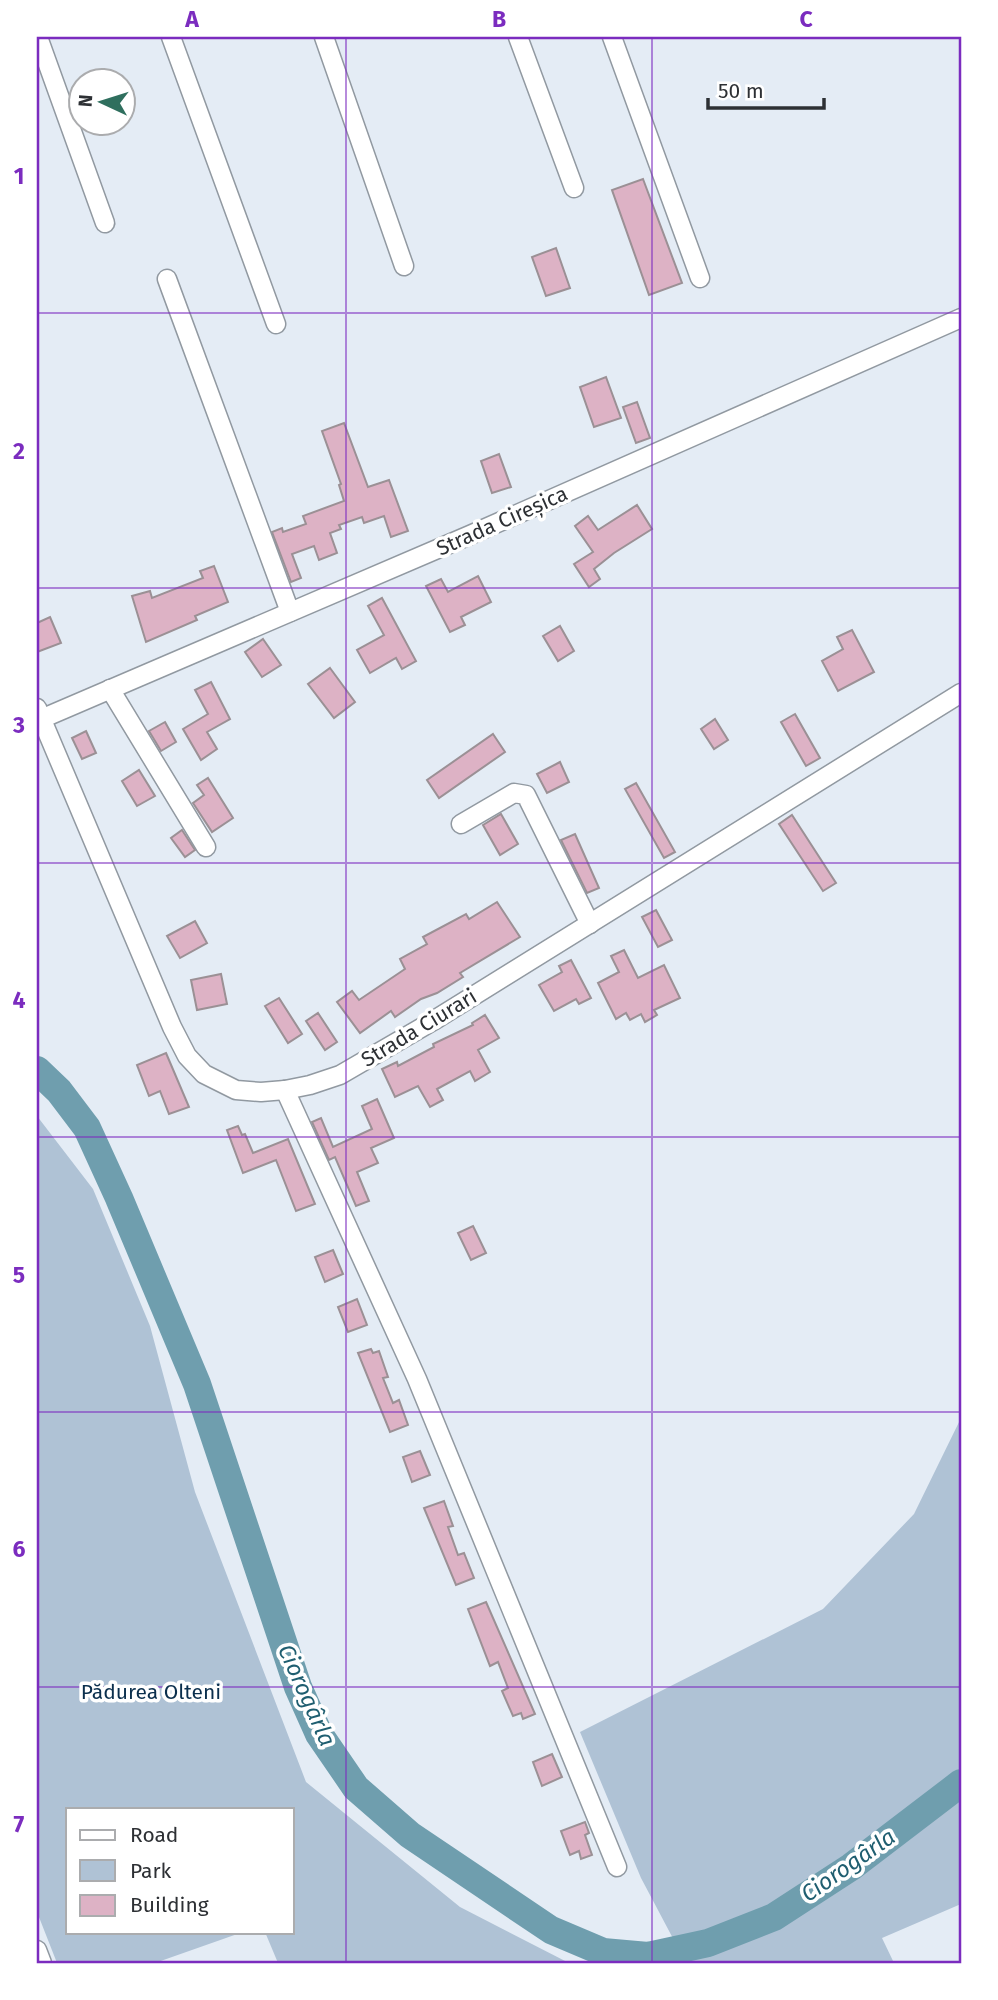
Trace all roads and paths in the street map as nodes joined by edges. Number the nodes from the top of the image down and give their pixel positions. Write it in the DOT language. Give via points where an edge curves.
graph roads {
  1 [pos="38,37"];
  2 [pos="171,37"];
  3 [pos="324,37"];
  4 [pos="518,37"];
  5 [pos="612,37"];
  6 [pos="574,188"];
  7 [pos="105,223"];
  8 [pos="404,266"];
  9 [pos="699,278"];
  10 [pos="167,279"];
  11 [pos="961,318"];
  12 [pos="275,324"];
  13 [pos="290,612"];
  14 [pos="110,690"];
  15 [pos="961,693"];
  16 [pos="39,714"];
  17 [pos="461,824"];
  18 [pos="206,846"];
  19 [pos="590,924"];
  20 [pos="285,1090"];
  21 [pos="617,1867"];
  22 [pos="37,1950"];
  23 [pos="42,1963"];
  1 -- 7 [label="street"];
  2 -- 12 [label="street"];
  3 -- 8 [label="street"];
  4 -- 6 [label="street"];
  5 -- 9 [label="street"];
  10 -- 13 [label="street"];
  11 -- 13 [label="street, Strada Cireșica"];
  13 -- 14 [label="street, Strada Cireșica"];
  14 -- 16 [label="street, Strada Cireșica"];
  14 -- 18 [label="street"];
  15 -- 19 [label="street, Strada Ciurari"];
  16 -- 20 [label="street, Strada Ciurari" via="187,1056 204,1074 236,1090"];
  17 -- 19 [label="street" via="514,793 526,795"];
  19 -- 20 [label="street, Strada Ciurari" via="340,1074"];
  20 -- 21 [label="street" via="417,1378"];
  22 -- 23 [label="street"];
}
